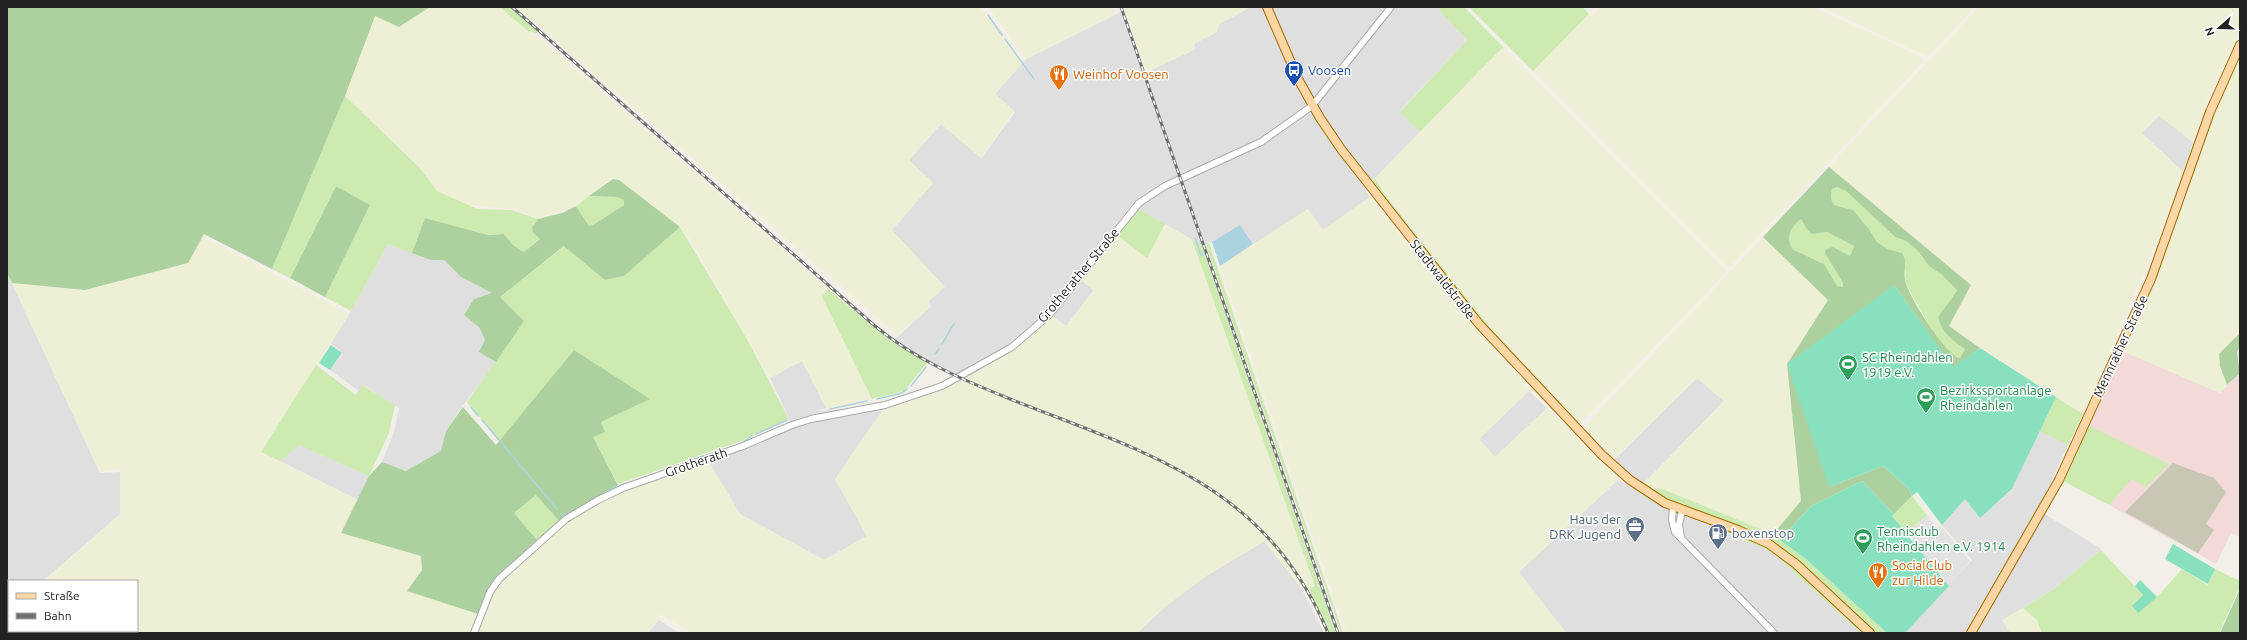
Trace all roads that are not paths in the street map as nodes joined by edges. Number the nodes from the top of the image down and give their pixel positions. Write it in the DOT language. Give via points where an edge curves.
graph roads {
  1 [pos="1267,7"];
  2 [pos="1391,7"];
  3 [pos="2240,45"];
  4 [pos="1312,106"];
  5 [pos="831,415"];
  6 [pos="1673,506"];
  7 [pos="1682,511"];
  8 [pos="1681,539"];
  9 [pos="474,633"];
  10 [pos="1774,633"];
  11 [pos="1870,633"];
  12 [pos="1971,633"];
  1 -- 4 [label="main road, Stadtwaldstraße"];
  2 -- 4 [label="street"];
  3 -- 12 [label="main road, Mennrather Straße" via="2210,112 2148,286 2058,480"];
  4 -- 5 [label="street, Grotherather Straße" via="1261,142 1165,186 1137,205 1049,315 1012,347 942,386 885,405"];
  4 -- 6 [label="main road, Stadtwaldstraße" via="1341,149 1500,349 1612,465 1644,491"];
  5 -- 9 [label="street, Grotherath" via="792,425 743,446 623,488 566,519 500,579 490,592"];
  6 -- 7 [label="main road, Stadtwaldstraße"];
  6 -- 8 [label="street" via="1672,525"];
  7 -- 8 [label="street" via="1679,525"];
  7 -- 11 [label="main road, Stadtwaldstraße" via="1738,530 1768,544 1796,564"];
  8 -- 10 [label="street"];
}
